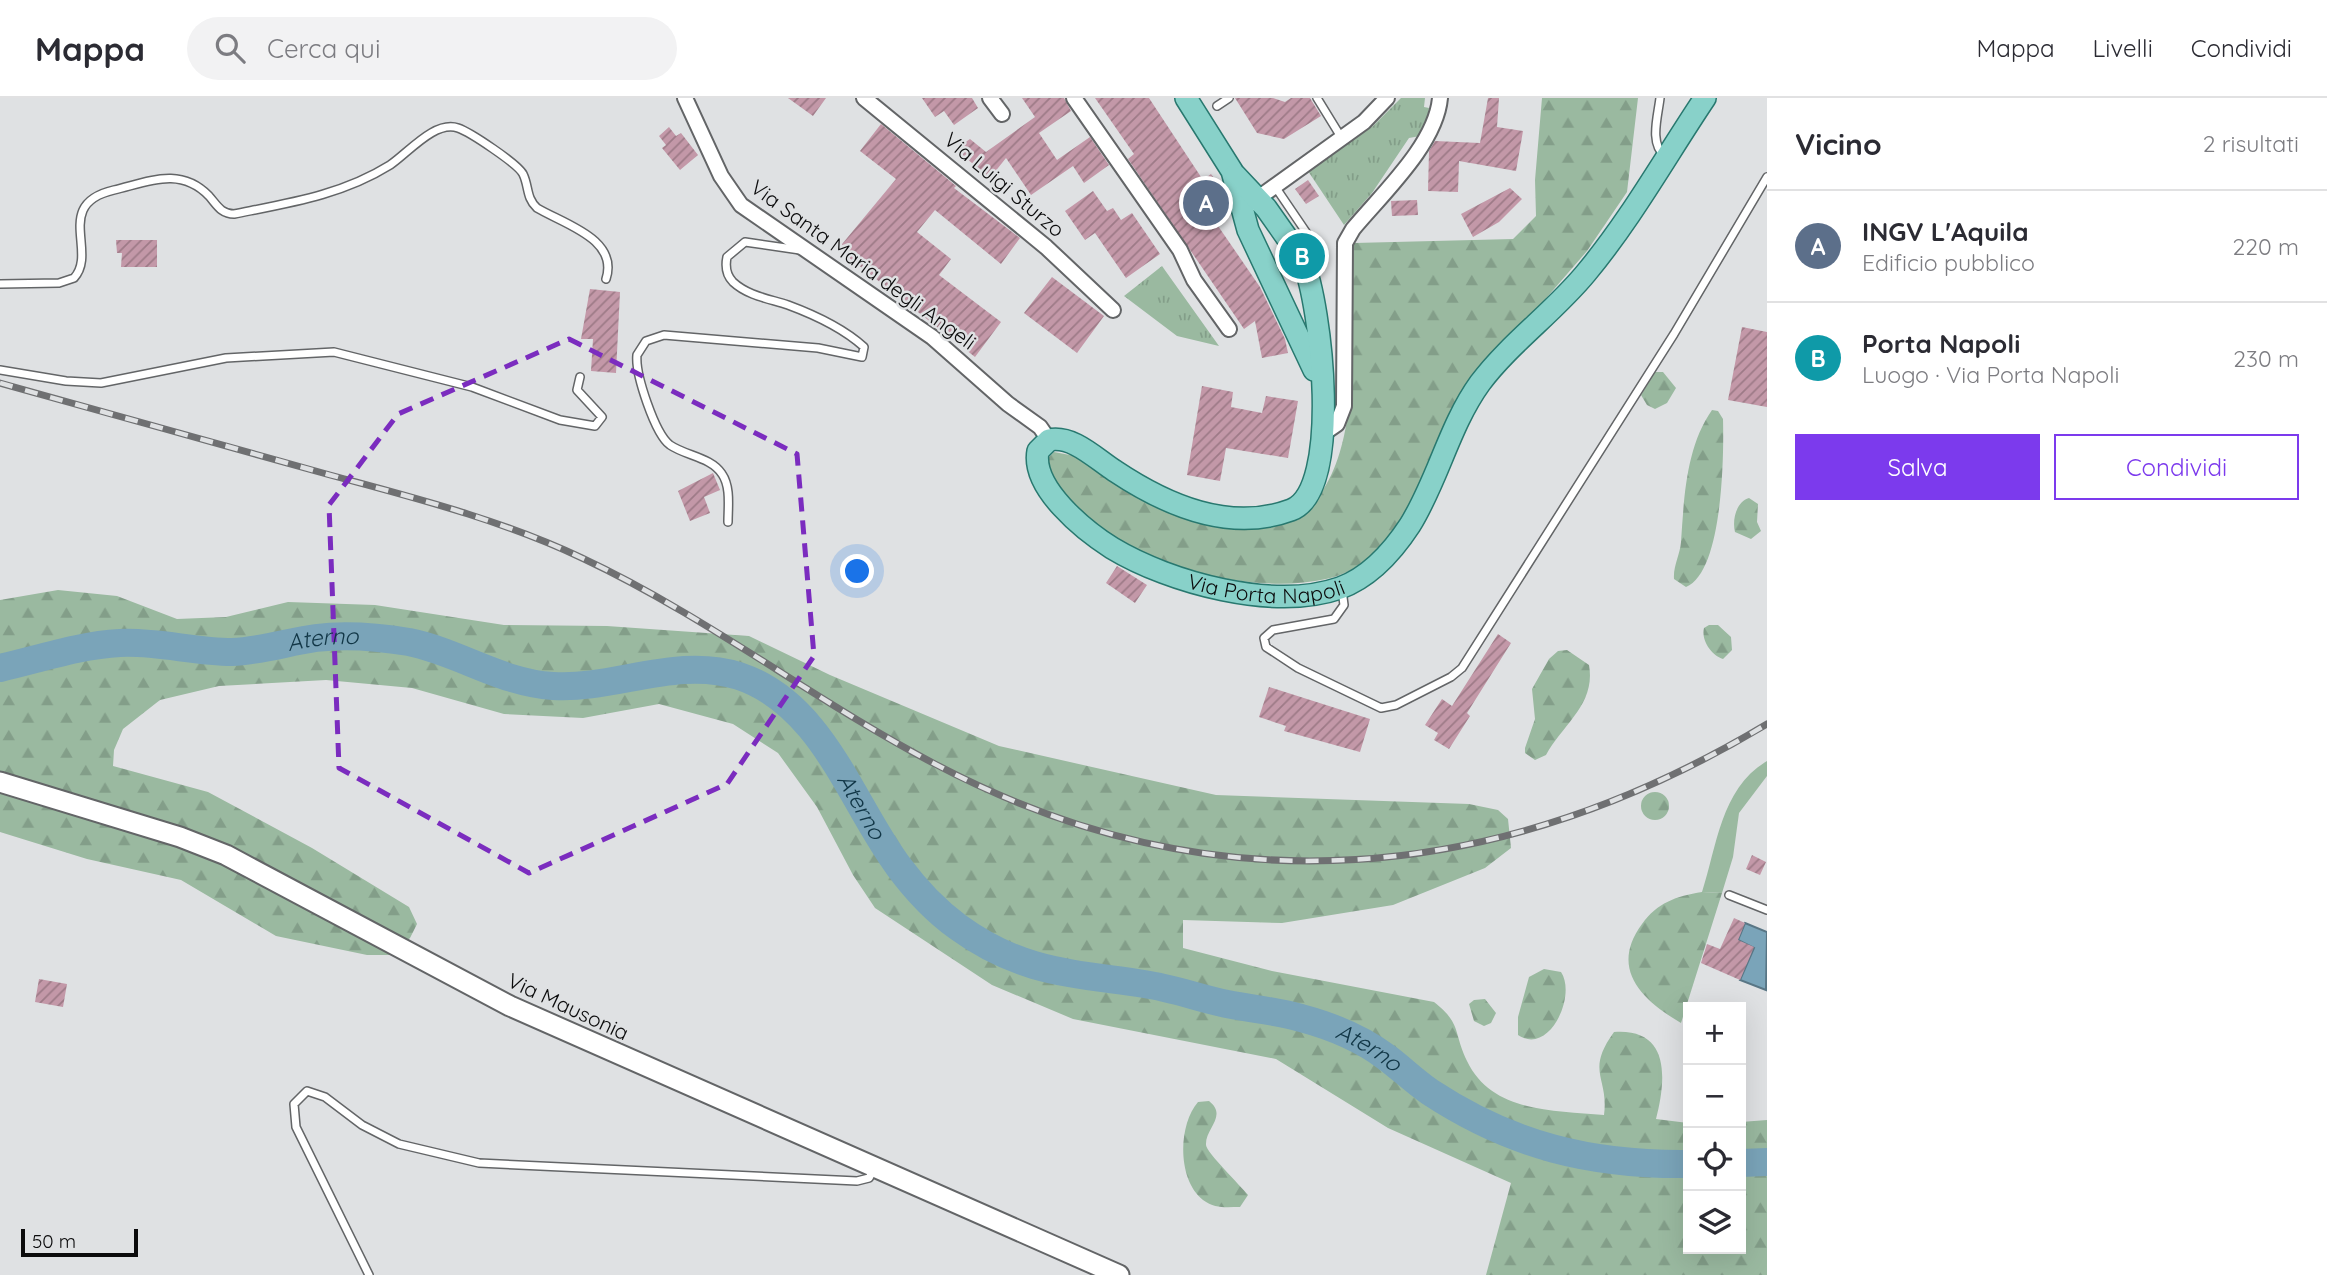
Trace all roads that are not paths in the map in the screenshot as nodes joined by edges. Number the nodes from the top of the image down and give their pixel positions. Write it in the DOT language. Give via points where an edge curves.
graph roads {
  1 [pos="685,98"];
  2 [pos="864,98"];
  3 [pos="990,98"];
  4 [pos="1074,98"];
  5 [pos="1186,98"];
  6 [pos="1230,98"];
  7 [pos="1317,98"];
  8 [pos="1387,98"];
  9 [pos="1440,98"];
  10 [pos="1660,98"];
  11 [pos="1705,98"];
  12 [pos="1217,106"];
  13 [pos="1002,114"];
  14 [pos="1341,137"];
  15 [pos="1665,157"];
  16 [pos="1767,177"];
  17 [pos="1258,197"];
  18 [pos="804,250"];
  19 [pos="606,279"];
  20 [pos="0,284"];
  21 [pos="1113,310"];
  22 [pos="1229,329"];
  23 [pos="0,370"];
  24 [pos="580,377"];
  25 [pos="1322,399"];
  26 [pos="1324,433"];
  27 [pos="1049,440"];
  28 [pos="728,522"];
  29 [pos="1341,587"];
  30 [pos="0,782"];
  31 [pos="1729,895"];
  32 [pos="1767,910"];
  33 [pos="875,1167"];
  34 [pos="369,1275"];
  35 [pos="1119,1275"];
  1 -- 18 [label="street, Via Santa Maria degli Angeli" via="733,195"];
  2 -- 21 [label="street, Via Luigi Sturzo" via="1046,247"];
  3 -- 13 [label="street"];
  4 -- 22 [label="street"];
  5 -- 17 [label="main road" via="1232,171"];
  6 -- 12 [label="lane"];
  7 -- 14 [label="lane"];
  8 -- 14 [label="street" via="1375,113"];
  9 -- 26 [label="street" via="1430,136 1345,243 1344,406 1337,424"];
  10 -- 15 [label="lane" via="1655,141"];
  11 -- 15 [label="main road, Via Porta Napoli"];
  14 -- 17 [label="street"];
  15 -- 29 [label="main road, Via Porta Napoli" via="1585,274 1480,384 1418,512 1399,541 1372,569"];
  16 -- 29 [label="lane" via="1674,334 1458,671 1396,705 1381,708 1298,668 1266,647 1264,638 1273,630 1334,619 1344,605"];
  17 -- 25 [label="main road" via="1251,235 1307,353"];
  17 -- 25 [label="main road" via="1303,250 1316,315"];
  18 -- 27 [label="street, Via Santa Maria degli Angeli" via="953,354 1043,429"];
  18 -- 28 [label="lane" via="745,242 730,254 726,269 731,280 749,293 807,313 851,337 865,349 862,357 818,348 664,335 646,341 637,355 643,388 663,438 715,466 724,476"];
  19 -- 20 [label="lane" via="608,261 601,245 537,208 520,170 465,131 450,127 433,132 384,169 335,192 234,214 223,212 200,188 181,178 154,178 100,193 80,217 80,266 74,278 59,283"];
  23 -- 24 [label="lane" via="101,383 226,358 334,352 472,387 560,420 595,426 601,417 577,390"];
  25 -- 26 [label="main road"];
  26 -- 27 [label="main road" via="1316,481 1303,503 1278,514 1248,517 1201,513 1170,504 1070,442"];
  27 -- 29 [label="main road, Via Porta Napoli" via="1037,458 1059,503 1095,536 1138,562 1196,583 1244,592 1300,594"];
  30 -- 33 [label="main road, Via Mausonia" via="226,855 509,1006"];
  31 -- 32 [label="lane"];
  33 -- 34 [label="lane" via="869,1178 857,1181 479,1163 399,1144 362,1125 325,1097 307,1091 294,1104 296,1127"];
  33 -- 35 [label="main road, Via Mausonia"];
}
